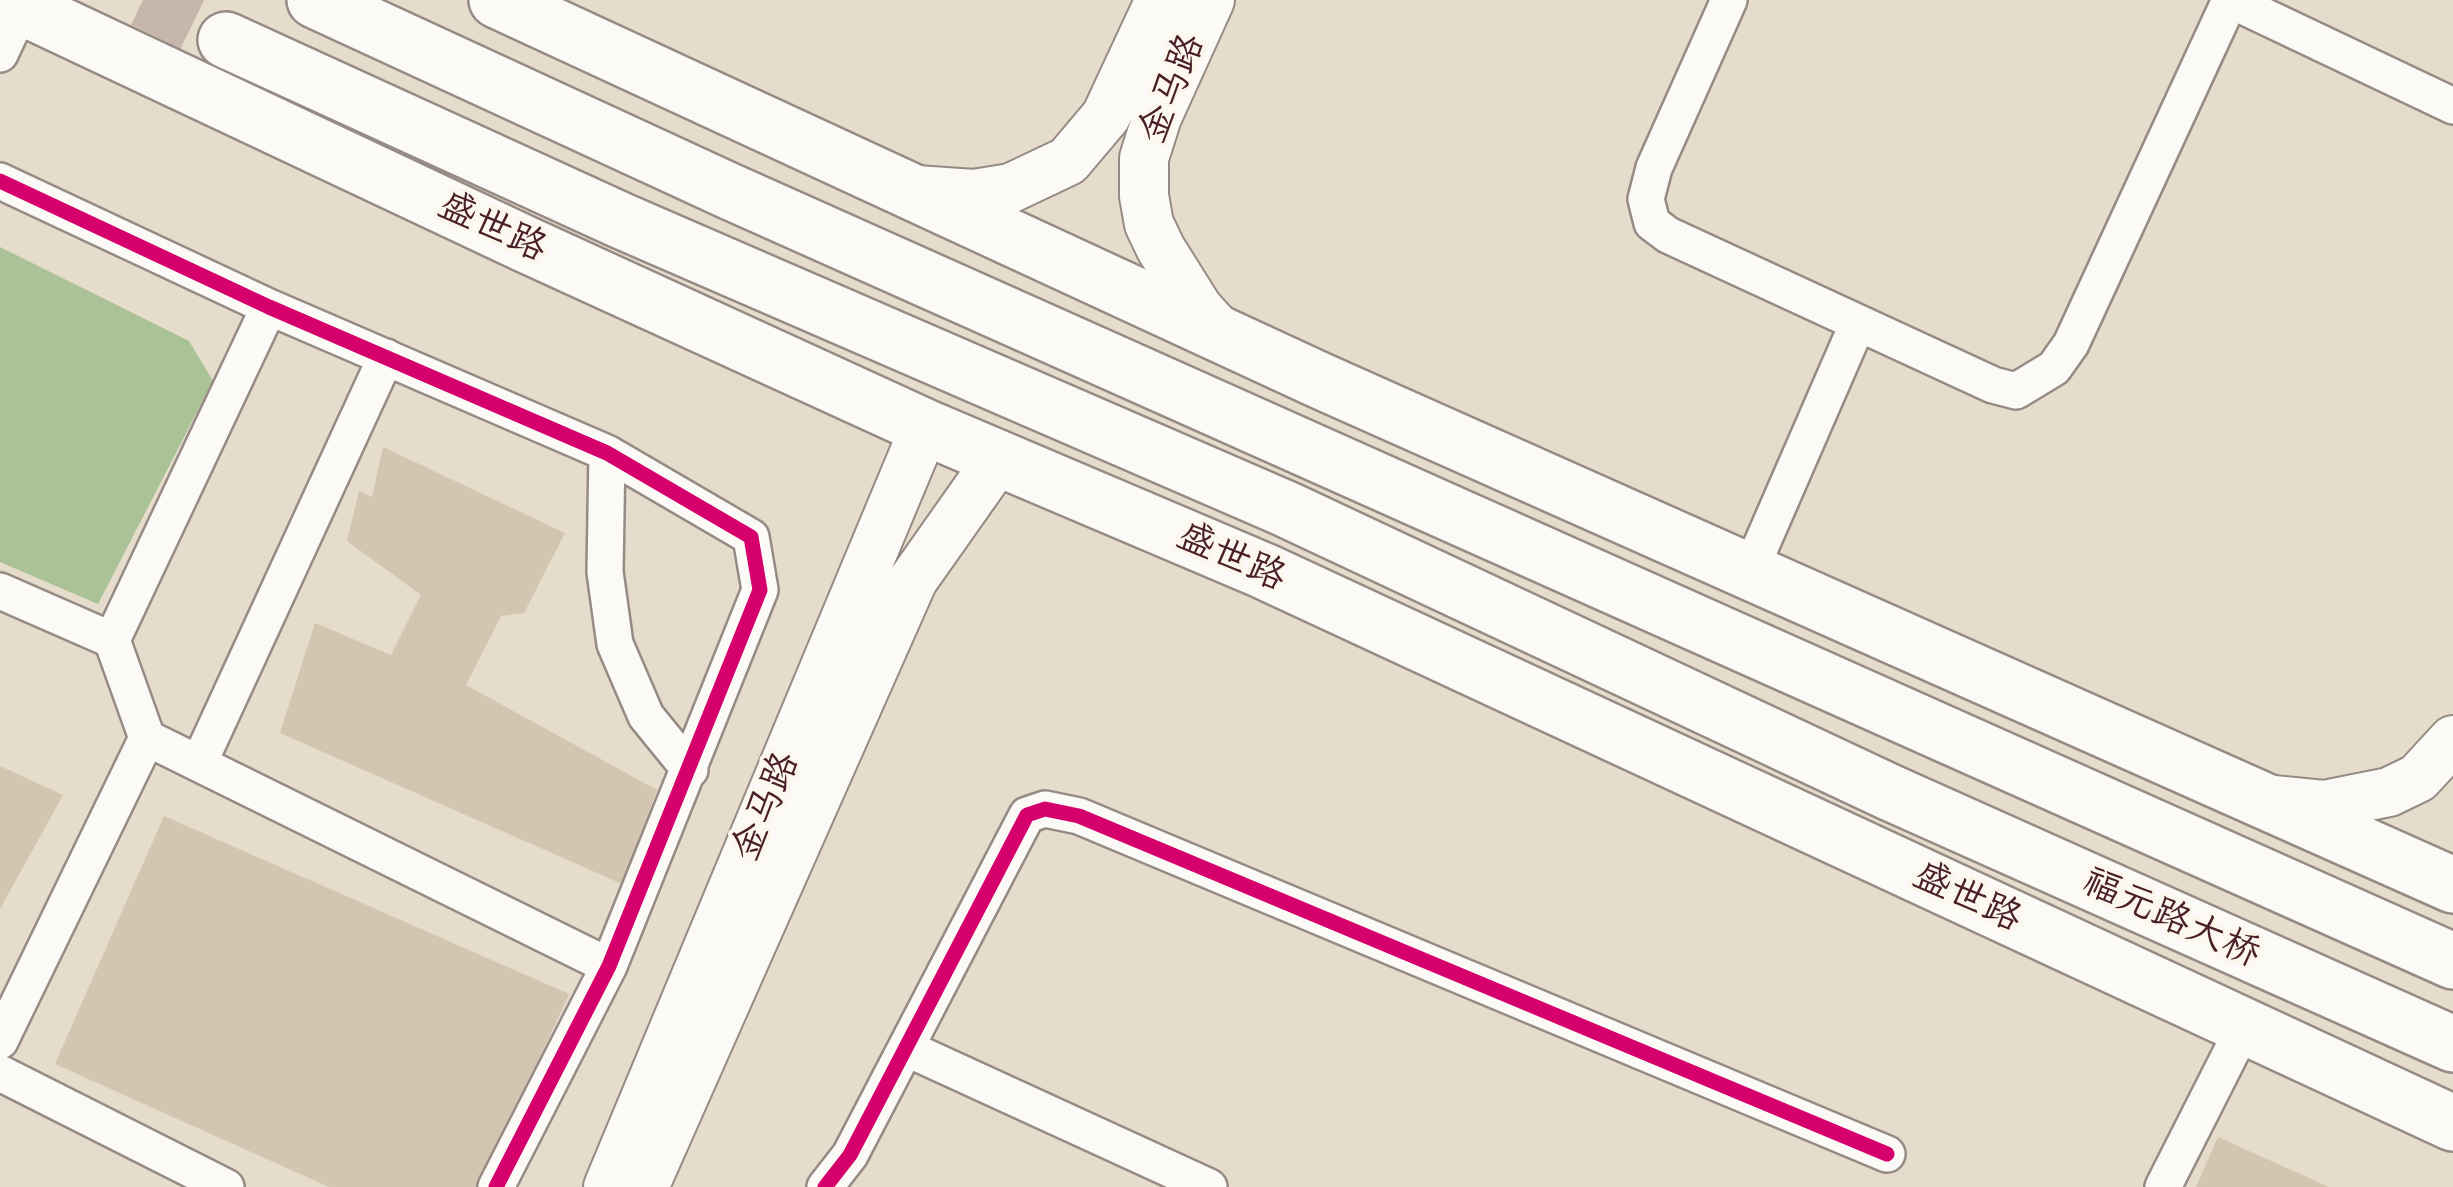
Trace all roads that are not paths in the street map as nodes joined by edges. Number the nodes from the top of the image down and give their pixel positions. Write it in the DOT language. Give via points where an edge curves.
graph roads {
  1 [pos="314,0"];
  2 [pos="497,0"];
  3 [pos="1160,0"];
  4 [pos="1210,0"];
  5 [pos="1729,0"];
  6 [pos="2230,0"];
  7 [pos="10,20"];
  8 [pos="226,40"];
  9 [pos="2453,106"];
  10 [pos="0,181"];
  11 [pos="896,188"];
  12 [pos="269,307"];
  13 [pos="1858,323"];
  14 [pos="1224,336"];
  15 [pos="386,357"];
  16 [pos="1321,381"];
  17 [pos="926,426"];
  18 [pos="607,453"];
  19 [pos="999,458"];
  20 [pos="1750,571"];
  21 [pos="1264,572"];
  22 [pos="0,591"];
  23 [pos="112,640"];
  24 [pos="1920,720"];
  25 [pos="147,738"];
  26 [pos="2453,740"];
  27 [pos="200,761"];
  28 [pos="690,770"];
  29 [pos="1889,792"];
  30 [pos="2259,798"];
  31 [pos="2453,886"];
  32 [pos="2453,961"];
  33 [pos="609,966"];
  34 [pos="2245,1025"];
  35 [pos="0,1041"];
  36 [pos="2453,1044"];
  37 [pos="906,1048"];
  38 [pos="0,1072"];
  39 [pos="2453,1123"];
  40 [pos="1887,1154"];
  41 [pos="226,1187"];
  42 [pos="496,1187"];
  43 [pos="608,1187"];
  44 [pos="644,1187"];
  45 [pos="824,1187"];
  46 [pos="1209,1187"];
  47 [pos="2163,1187"];
  1 -- 24 [label="main road" via="729,192"];
  2 -- 11 [label="main road"];
  3 -- 11 [label="street, 金马路" via="1106,116 1068,161 1011,188 974,194"];
  4 -- 14 [label="street, 金马路" via="1157,117 1144,158 1144,196 1161,249"];
  5 -- 13 [label="street" via="1654,168 1646,199 1652,223"];
  6 -- 9 [label="street"];
  6 -- 13 [label="street" via="2054,368 2016,391"];
  7 -- 17 [label="main road, 盛世路"];
  8 -- 29 [label="main road" via="622,222 1286,510"];
  10 -- 12 [label="street"];
  11 -- 14 [label="main road"];
  12 -- 15 [label="street"];
  12 -- 23 [label="street"];
  13 -- 20 [label="street"];
  14 -- 16 [label="main road"];
  15 -- 18 [label="street"];
  15 -- 27 [label="street"];
  16 -- 20 [label="main road"];
  16 -- 24 [label="main road"];
  17 -- 19 [label="main road, 盛世路"];
  17 -- 43 [label="street, 金马路"];
  18 -- 28 [label="street" via="606,572 615,644 646,716"];
  18 -- 28 [label="street" via="752,537 760,590"];
  19 -- 21 [label="main road, 盛世路"];
  19 -- 44 [label="street, 金马路" via="913,580"];
  20 -- 30 [label="main road"];
  21 -- 29 [label="main road"];
  21 -- 34 [label="main road, 盛世路"];
  22 -- 23 [label="street"];
  23 -- 25 [label="street"];
  24 -- 32 [label="main road, 福元路大桥"];
  25 -- 27 [label="street"];
  25 -- 35 [label="street"];
  26 -- 30 [label="street" via="2418,778 2361,801 2324,805"];
  27 -- 33 [label="street"];
  28 -- 33 [label="street"];
  29 -- 36 [label="main road, 福元路大桥"];
  30 -- 31 [label="main road"];
  33 -- 42 [label="street"];
  34 -- 39 [label="main road, 盛世路"];
  34 -- 47 [label="street"];
  37 -- 40 [label="street" via="1027,815 1045,810 1098,824"];
  37 -- 45 [label="street" via="850,1155"];
  37 -- 46 [label="street"];
  38 -- 41 [label="street"];
}
